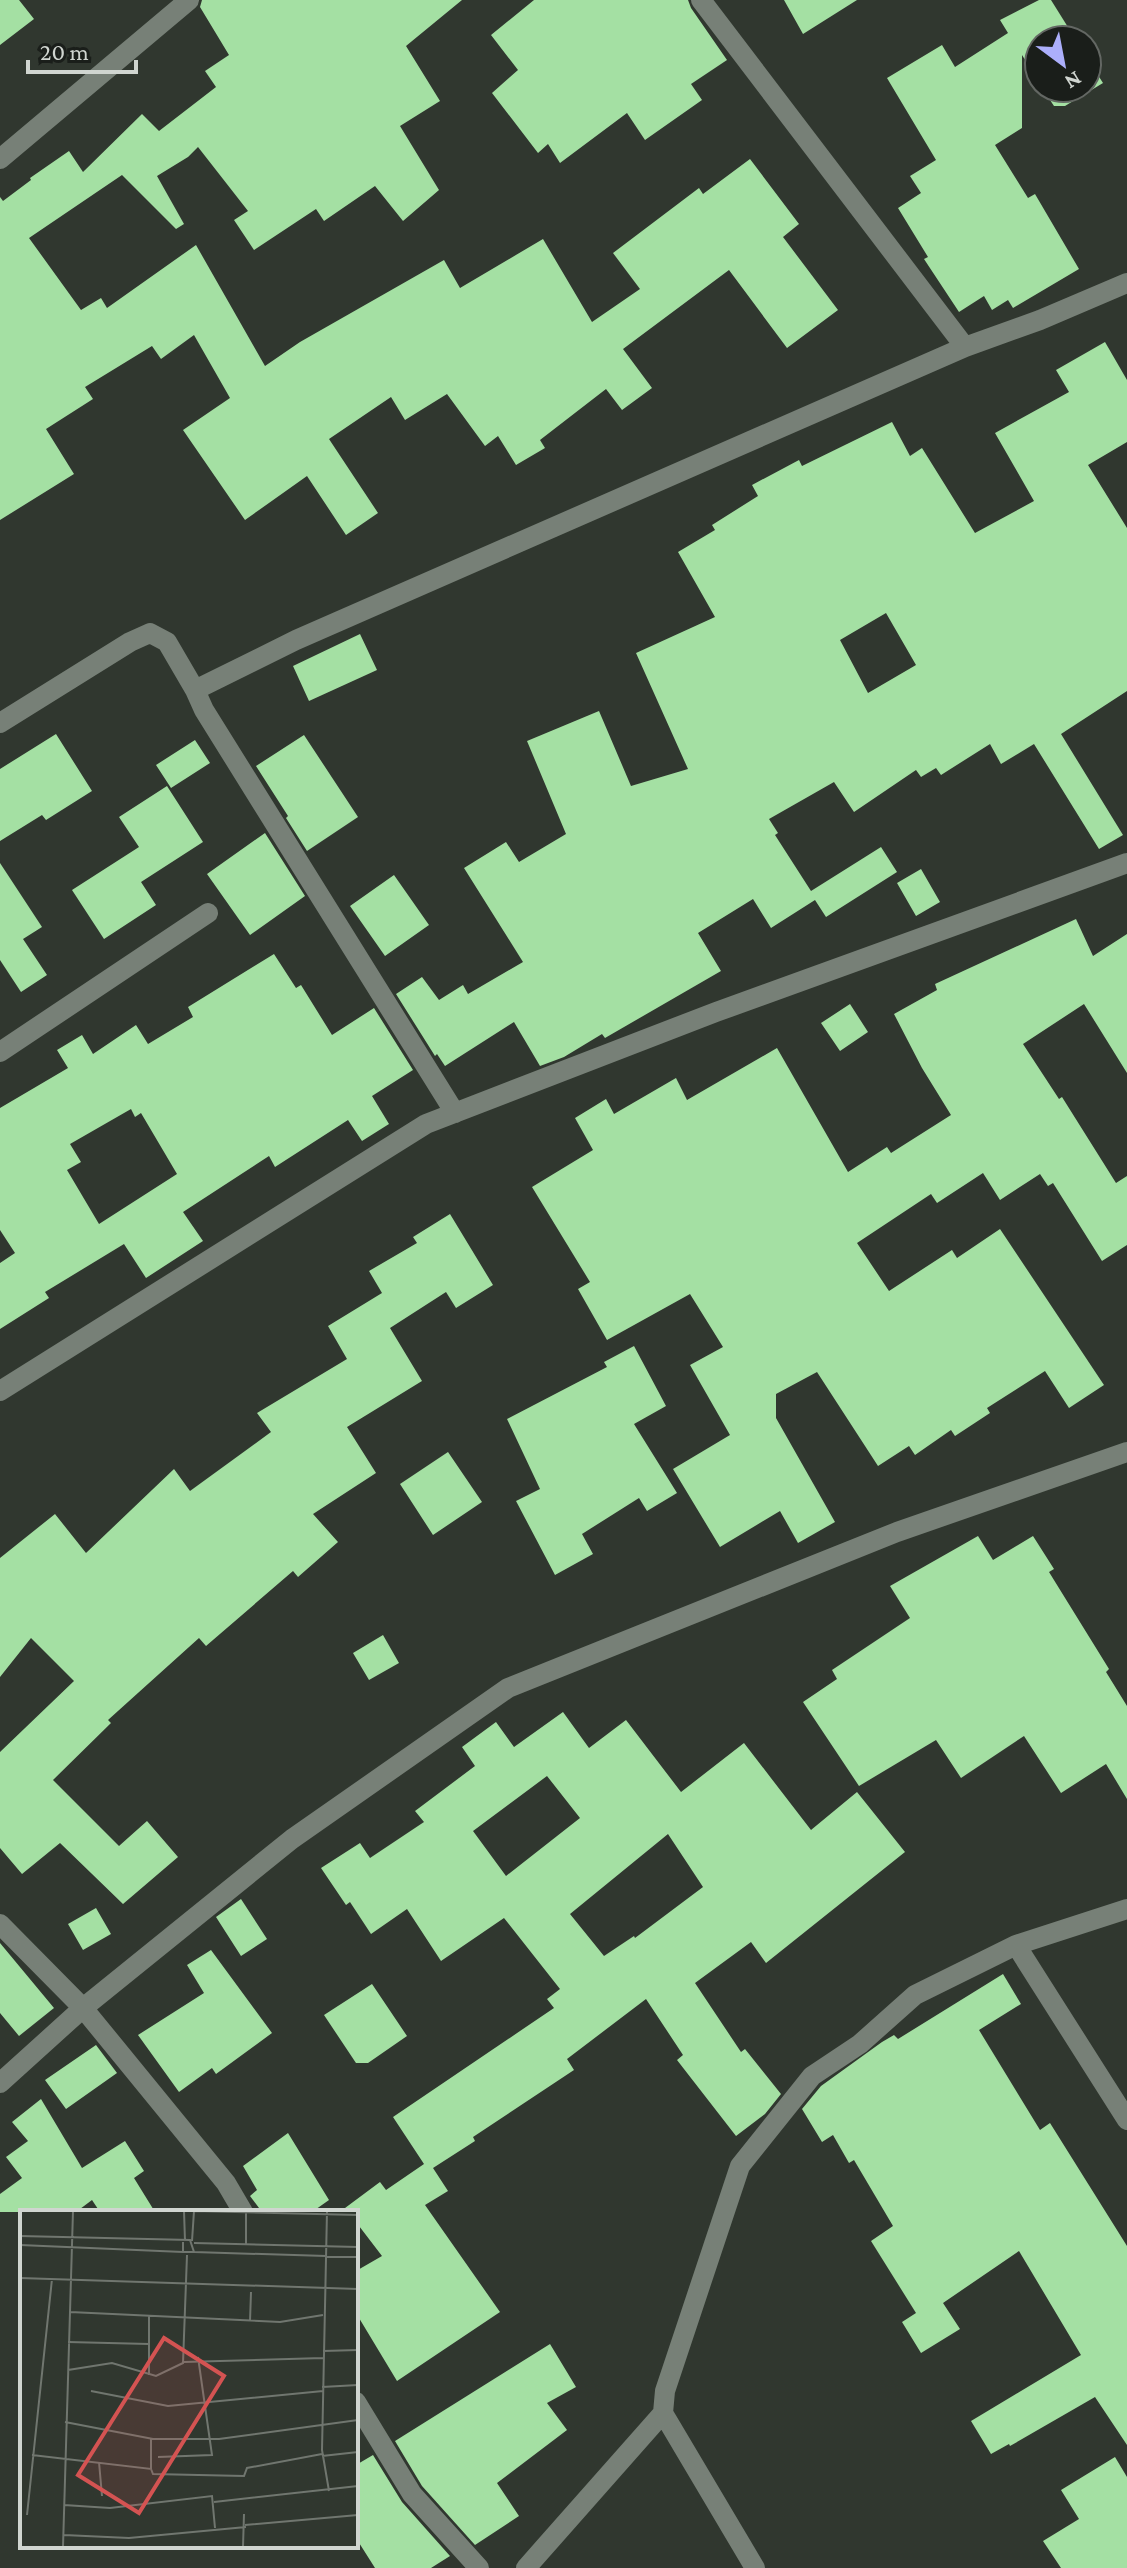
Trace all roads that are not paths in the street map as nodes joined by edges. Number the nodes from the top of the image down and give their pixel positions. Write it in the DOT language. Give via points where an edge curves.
graph roads {
  1 [pos="189,0"];
  2 [pos="701,0"];
  3 [pos="0,159"];
  4 [pos="1127,283"];
  5 [pos="965,347"];
  6 [pos="195,690"];
  7 [pos="0,723"];
  8 [pos="1127,863"];
  9 [pos="208,913"];
  10 [pos="0,1052"];
  11 [pos="455,1113"];
  12 [pos="0,1391"];
  13 [pos="1127,1452"];
  14 [pos="1127,1909"];
  15 [pos="0,1924"];
  16 [pos="1016,1945"];
  17 [pos="83,2008"];
  18 [pos="0,2083"];
  19 [pos="1127,2120"];
  20 [pos="242,2210"];
  21 [pos="358,2405"];
  22 [pos="663,2413"];
  23 [pos="479,2568"];
  24 [pos="526,2568"];
  25 [pos="755,2568"];
  1 -- 3 [label="street"];
  2 -- 5 [label="street"];
  4 -- 5 [label="street"];
  5 -- 6 [label="street" via="296,640"];
  6 -- 7 [label="street" via="167,642 150,633"];
  6 -- 11 [label="street"];
  8 -- 11 [label="street"];
  9 -- 10 [label="street"];
  11 -- 12 [label="street" via="426,1124"];
  13 -- 17 [label="street" via="897,1532 508,1688 292,1839"];
  14 -- 16 [label="street"];
  15 -- 17 [label="street"];
  16 -- 19 [label="street"];
  16 -- 22 [label="street" via="915,1995 860,2044 812,2076 740,2166 665,2391"];
  17 -- 18 [label="street"];
  17 -- 20 [label="street" via="226,2183"];
  21 -- 23 [label="street" via="412,2494"];
  22 -- 24 [label="street"];
  22 -- 25 [label="street"];
}
